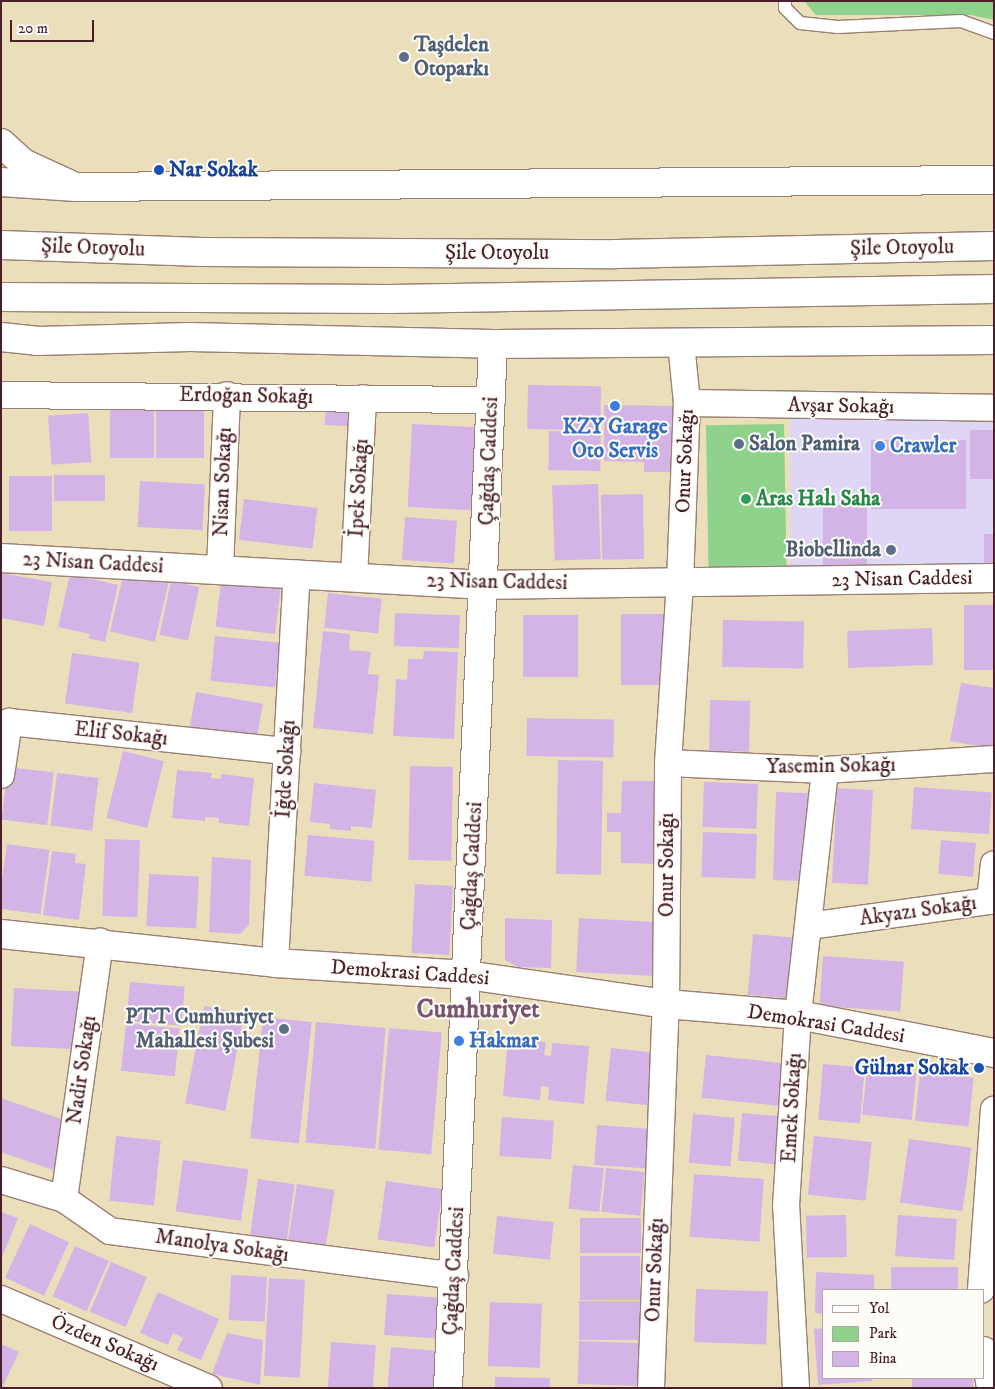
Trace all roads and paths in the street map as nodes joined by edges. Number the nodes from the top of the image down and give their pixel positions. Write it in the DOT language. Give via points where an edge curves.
graph roads {
  1 [pos="785,1"];
  2 [pos="994,32"];
  3 [pos="1,143"];
  4 [pos="994,180"];
  5 [pos="1,182"];
  6 [pos="76,188"];
  7 [pos="1,245"];
  8 [pos="994,246"];
  9 [pos="994,289"];
  10 [pos="1,297"];
  11 [pos="1,338"];
  12 [pos="994,340"];
  13 [pos="681,343"];
  14 [pos="493,344"];
  15 [pos="1,394"];
  16 [pos="227,395"];
  17 [pos="363,398"];
  18 [pos="492,400"];
  19 [pos="687,403"];
  20 [pos="994,408"];
  21 [pos="1,558"];
  22 [pos="220,570"];
  23 [pos="296,574"];
  24 [pos="354,578"];
  25 [pos="994,578"];
  26 [pos="680,582"];
  27 [pos="485,585"];
  28 [pos="287,751"];
  29 [pos="994,759"];
  30 [pos="668,762"];
  31 [pos="825,770"];
  32 [pos="1,776"];
  33 [pos="994,864"];
  34 [pos="809,926"];
  35 [pos="1,934"];
  36 [pos="100,942"];
  37 [pos="275,963"];
  38 [pos="467,975"];
  39 [pos="666,1004"];
  40 [pos="798,1015"];
  41 [pos="994,1053"];
  42 [pos="994,1109"];
  43 [pos="1,1180"];
  44 [pos="64,1199"];
  45 [pos="455,1276"];
  46 [pos="981,1289"];
  47 [pos="1,1299"];
  48 [pos="985,1356"];
  49 [pos="209,1388"];
  50 [pos="448,1388"];
  51 [pos="650,1388"];
  52 [pos="796,1388"];
  53 [pos="990,1388"];
  1 -- 2 [label="lane" via="785,8 800,23 838,27 962,22"];
  3 -- 6 [label="main road" via="23,163"];
  4 -- 6 [label="main road"];
  5 -- 6 [label="main road"];
  7 -- 8 [label="main road, Şile Otoyolu" via="202,252 607,254"];
  9 -- 10 [label="main road, Şile Otoyolu" via="390,300"];
  11 -- 14 [label="main road" via="37,341 200,337"];
  12 -- 13 [label="main road"];
  13 -- 14 [label="main road"];
  13 -- 19 [label="street, Onur Sokağı"];
  14 -- 18 [label="main road, Çağdaş Caddesi"];
  15 -- 16 [label="street, Erdoğan Sokağı"];
  16 -- 17 [label="street, Erdoğan Sokağı"];
  16 -- 22 [label="street, Nisan Sokağı"];
  17 -- 18 [label="street, Erdoğan Sokağı"];
  17 -- 24 [label="street, İpek Sokağı"];
  18 -- 27 [label="main road, Çağdaş Caddesi"];
  19 -- 20 [label="street, Avşar Sokağı"];
  19 -- 26 [label="street, Onur Sokağı"];
  21 -- 22 [label="main road, 23 Nisan Caddesi"];
  22 -- 23 [label="main road, 23 Nisan Caddesi"];
  23 -- 24 [label="main road, 23 Nisan Caddesi"];
  23 -- 28 [label="street, İğde Sokağı"];
  24 -- 27 [label="main road, 23 Nisan Caddesi"];
  25 -- 26 [label="main road, 23 Nisan Caddesi"];
  26 -- 27 [label="main road, 23 Nisan Caddesi"];
  26 -- 30 [label="street, Onur Sokağı"];
  27 -- 38 [label="main road, Çağdaş Caddesi"];
  28 -- 32 [label="street, Elif Sokağı" via="9,722"];
  28 -- 37 [label="street, İğde Sokağı"];
  29 -- 31 [label="street, Yasemin Sokağı"];
  30 -- 31 [label="street, Yasemin Sokağı"];
  30 -- 39 [label="street, Onur Sokağı"];
  31 -- 34 [label="street, Emek Sokağı"];
  33 -- 34 [label="street, Akyazı Sokağı" via="990,901"];
  34 -- 40 [label="street, Emek Sokağı"];
  35 -- 36 [label="main road, Demokrasi Caddesi"];
  36 -- 37 [label="main road, Demokrasi Caddesi"];
  36 -- 44 [label="street, Nadir Sokağı"];
  37 -- 38 [label="main road, Demokrasi Caddesi"];
  38 -- 39 [label="main road, Demokrasi Caddesi"];
  38 -- 45 [label="main road, Çağdaş Caddesi"];
  39 -- 40 [label="main road, Demokrasi Caddesi"];
  39 -- 51 [label="street, Onur Sokağı"];
  40 -- 41 [label="main road, Demokrasi Caddesi"];
  40 -- 52 [label="street, Emek Sokağı" via="786,1206"];
  42 -- 46 [label="street"];
  43 -- 44 [label="street, Manolya Sokağı"];
  44 -- 45 [label="street, Manolya Sokağı" via="110,1231"];
  45 -- 50 [label="main road, Çağdaş Caddesi"];
  47 -- 49 [label="street, Özden Sokağı"];
  48 -- 53 [label="street"];
}
